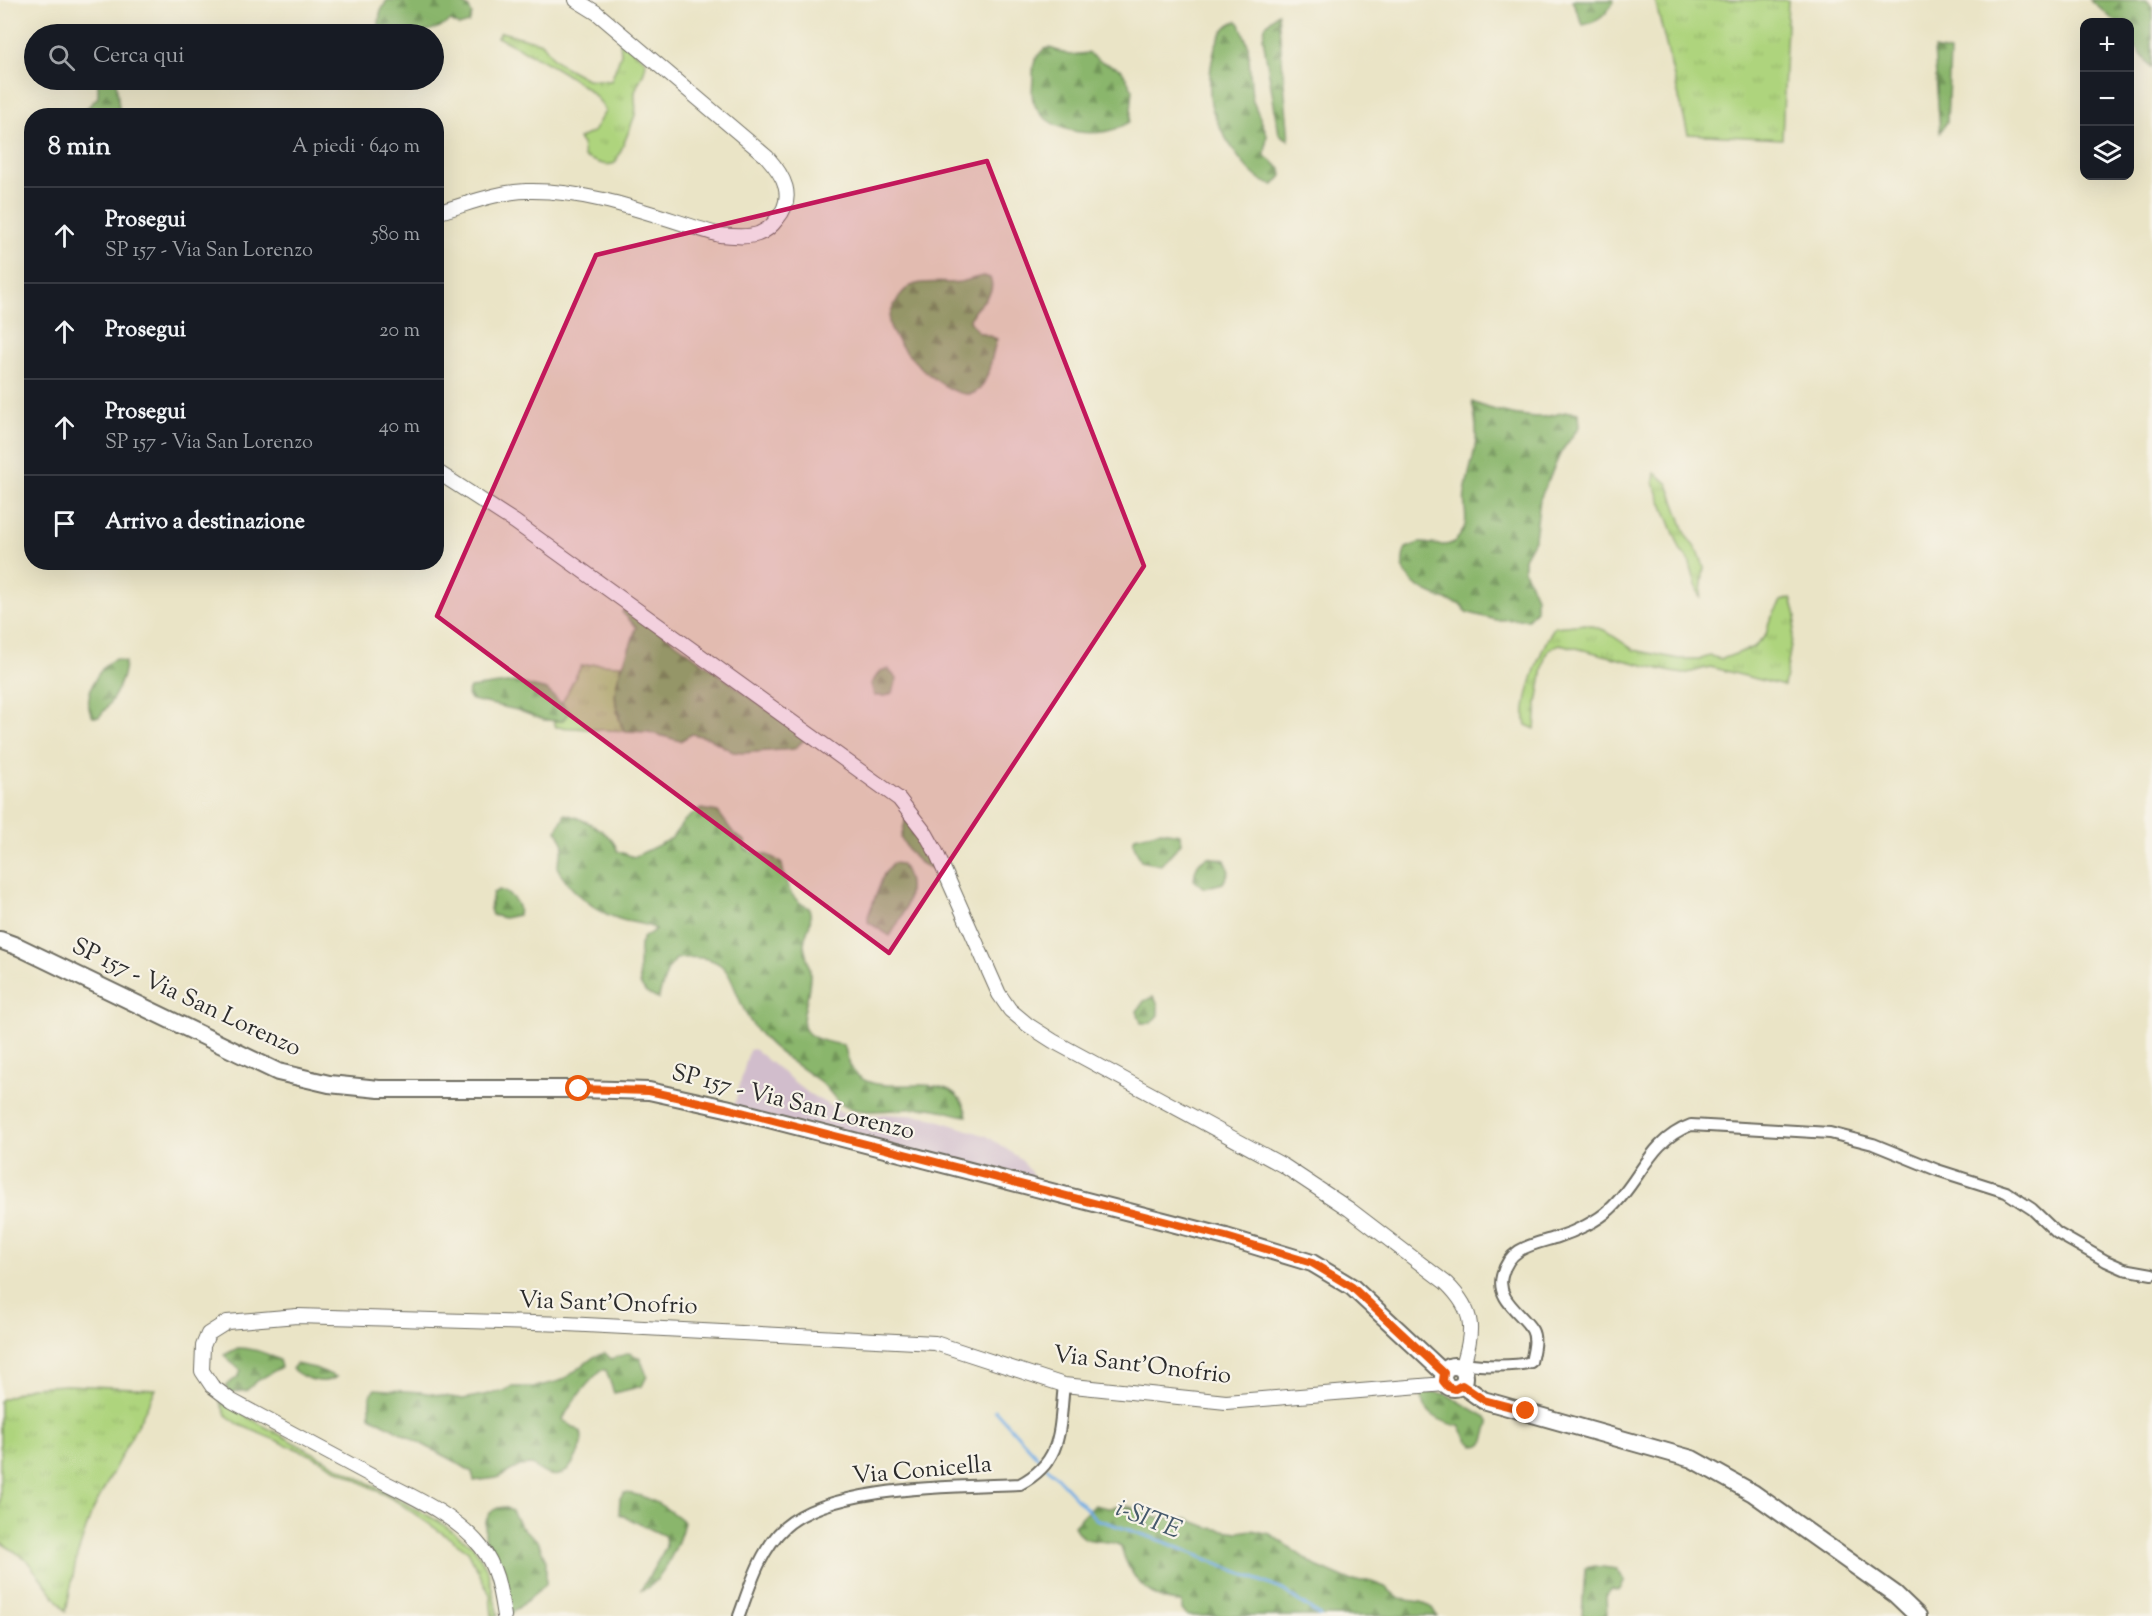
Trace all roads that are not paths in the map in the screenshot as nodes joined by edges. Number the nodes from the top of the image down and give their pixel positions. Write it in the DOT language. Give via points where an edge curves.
graph roads {
  1 [pos="576,0"];
  2 [pos="444,211"];
  3 [pos="444,476"];
  4 [pos="0,940"];
  5 [pos="2152,1274"];
  6 [pos="1455,1375"];
  7 [pos="1064,1385"];
  8 [pos="504,1616"];
  9 [pos="739,1616"];
  10 [pos="1918,1616"];
  1 -- 2 [label="street" via="597,13 767,157 785,183 788,201 782,213 771,227 741,237 720,235 585,195 545,191 506,193"];
  3 -- 6 [label="street" via="525,529 899,799 931,843 984,963 1010,1010 1028,1025 1284,1166 1322,1190 1460,1296 1470,1313 1471,1330"];
  4 -- 6 [label="main road, SP 157 - Via San Lorenzo" via="278,1072 329,1084 378,1089 649,1091 1226,1237 1312,1263 1352,1287"];
  5 -- 6 [label="street" via="2106,1261 2057,1233 2032,1209 2006,1192 1873,1144 1830,1133 1691,1125 1659,1144 1609,1210 1566,1235 1526,1246 1511,1255 1502,1278 1503,1291 1511,1308 1533,1331 1535,1347 1531,1362 1516,1367 1500,1363 1478,1366"];
  6 -- 7 [label="street, Via Sant'Onofrio" via="1226,1401"];
  6 -- 10 [label="main road, SP 157 - Via San Lorenzo" via="1484,1400 1692,1459 1753,1493 1895,1594"];
  7 -- 8 [label="street, Via Sant'Onofrio" via="935,1343 297,1316 227,1322 208,1334 202,1371 212,1386 232,1401 463,1528 493,1567 500,1584"];
  7 -- 9 [label="street, Via Conicella" via="1057,1447 1032,1477 1020,1484 857,1495 812,1508 784,1528 760,1560"];
}
